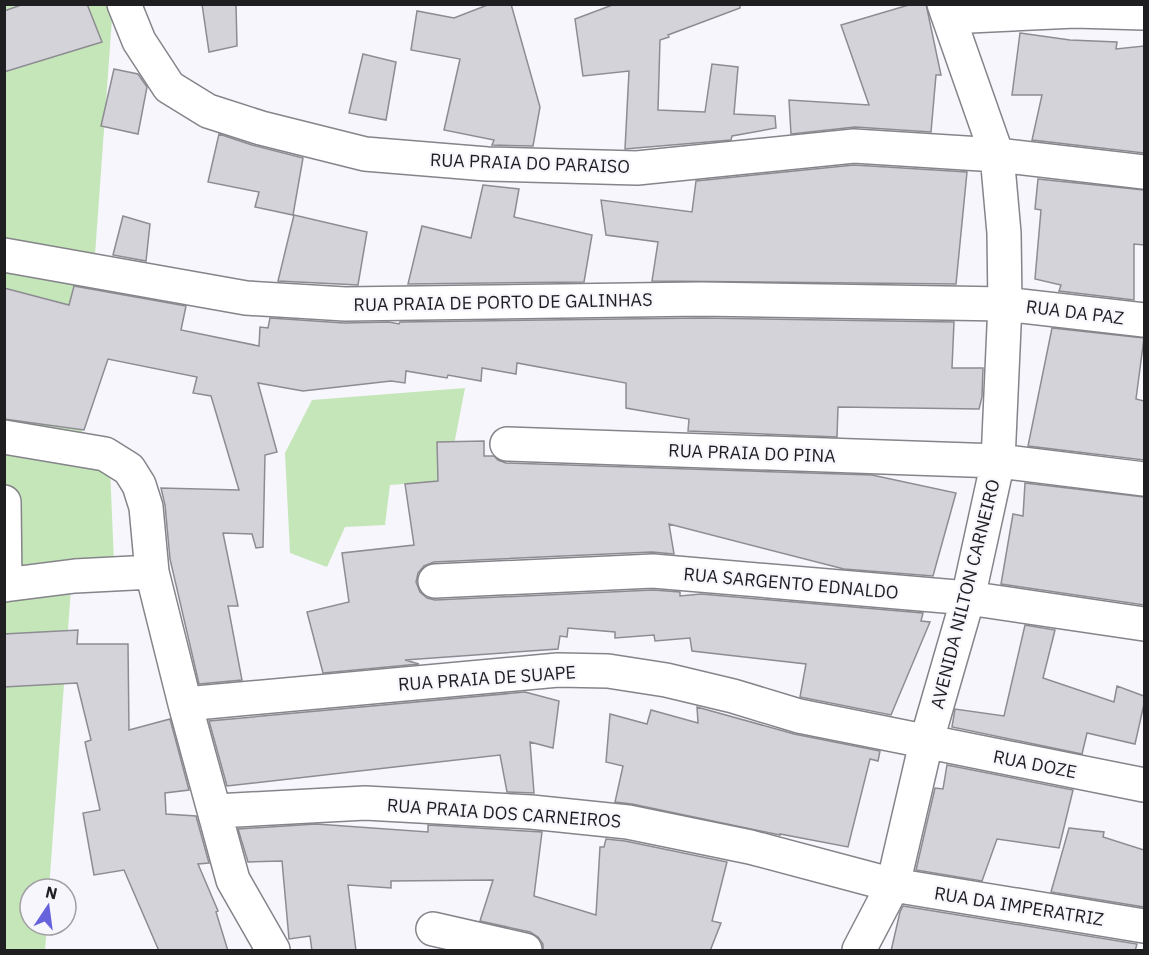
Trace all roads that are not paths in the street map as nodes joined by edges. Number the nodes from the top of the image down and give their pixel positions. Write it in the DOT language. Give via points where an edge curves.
graph roads {
  1 [pos="123,4"];
  2 [pos="946,11"];
  3 [pos="1144,13"];
  4 [pos="997,155"];
  5 [pos="1144,172"];
  6 [pos="4,255"];
  7 [pos="1005,304"];
  8 [pos="1144,320"];
  9 [pos="4,437"];
  10 [pos="507,444"];
  11 [pos="998,461"];
  12 [pos="1144,479"];
  13 [pos="4,502"];
  14 [pos="152,572"];
  15 [pos="435,581"];
  16 [pos="5,585"];
  17 [pos="968,598"];
  18 [pos="1144,624"];
  19 [pos="185,704"];
  20 [pos="926,743"];
  21 [pos="1144,785"];
  22 [pos="216,811"];
  23 [pos="893,885"];
  24 [pos="1144,926"];
  25 [pos="434,929"];
  26 [pos="273,951"];
  27 [pos="525,951"];
  28 [pos="859,951"];
  1 -- 4 [label="street, RUA PRAIA DO PARAISO" via="139,41 169,87 208,111 365,154 487,164 637,168 854,146"];
  2 -- 3 [label="street"];
  2 -- 4 [label="street, AVENIDA NILTON CARNEIRO"];
  4 -- 5 [label="street, RUA PRAIA DO PARAISO"];
  4 -- 7 [label="street, AVENIDA NILTON CARNEIRO"];
  6 -- 7 [label="street, RUA PRAIA DE PORTO DE GALINHAS" via="246,298 345,304 701,299"];
  7 -- 8 [label="street, RUA DA PAZ"];
  7 -- 11 [label="street, AVENIDA NILTON CARNEIRO"];
  9 -- 14 [label="street" via="105,454 129,469 146,507"];
  10 -- 11 [label="street, RUA PRAIA DO PINA"];
  11 -- 12 [label="street, RUA PRAIA DO PINA"];
  11 -- 17 [label="street, AVENIDA NILTON CARNEIRO"];
  13 -- 16 [label="street"];
  14 -- 16 [label="street"];
  14 -- 19 [label="street"];
  15 -- 17 [label="street, RUA SARGENTO EDNALDO" via="653,571"];
  17 -- 18 [label="street, RUA SARGENTO EDNALDO"];
  17 -- 20 [label="street, AVENIDA NILTON CARNEIRO"];
  19 -- 20 [label="street, RUA PRAIA DE SUAPE" via="558,670 608,672 666,680 799,716"];
  19 -- 22 [label="street"];
  20 -- 21 [label="street, RUA DOZE"];
  20 -- 23 [label="street, AVENIDA NILTON CARNEIRO"];
  22 -- 23 [label="street, RUA PRAIA DOS CARNEIROS" via="365,803 585,817 750,847"];
  22 -- 26 [label="street" via="233,880"];
  23 -- 24 [label="street, RUA DA IMPERATRIZ"];
  23 -- 28 [label="street, AVENIDA NILTON CARNEIRO"];
  25 -- 27 [label="street"];
}
